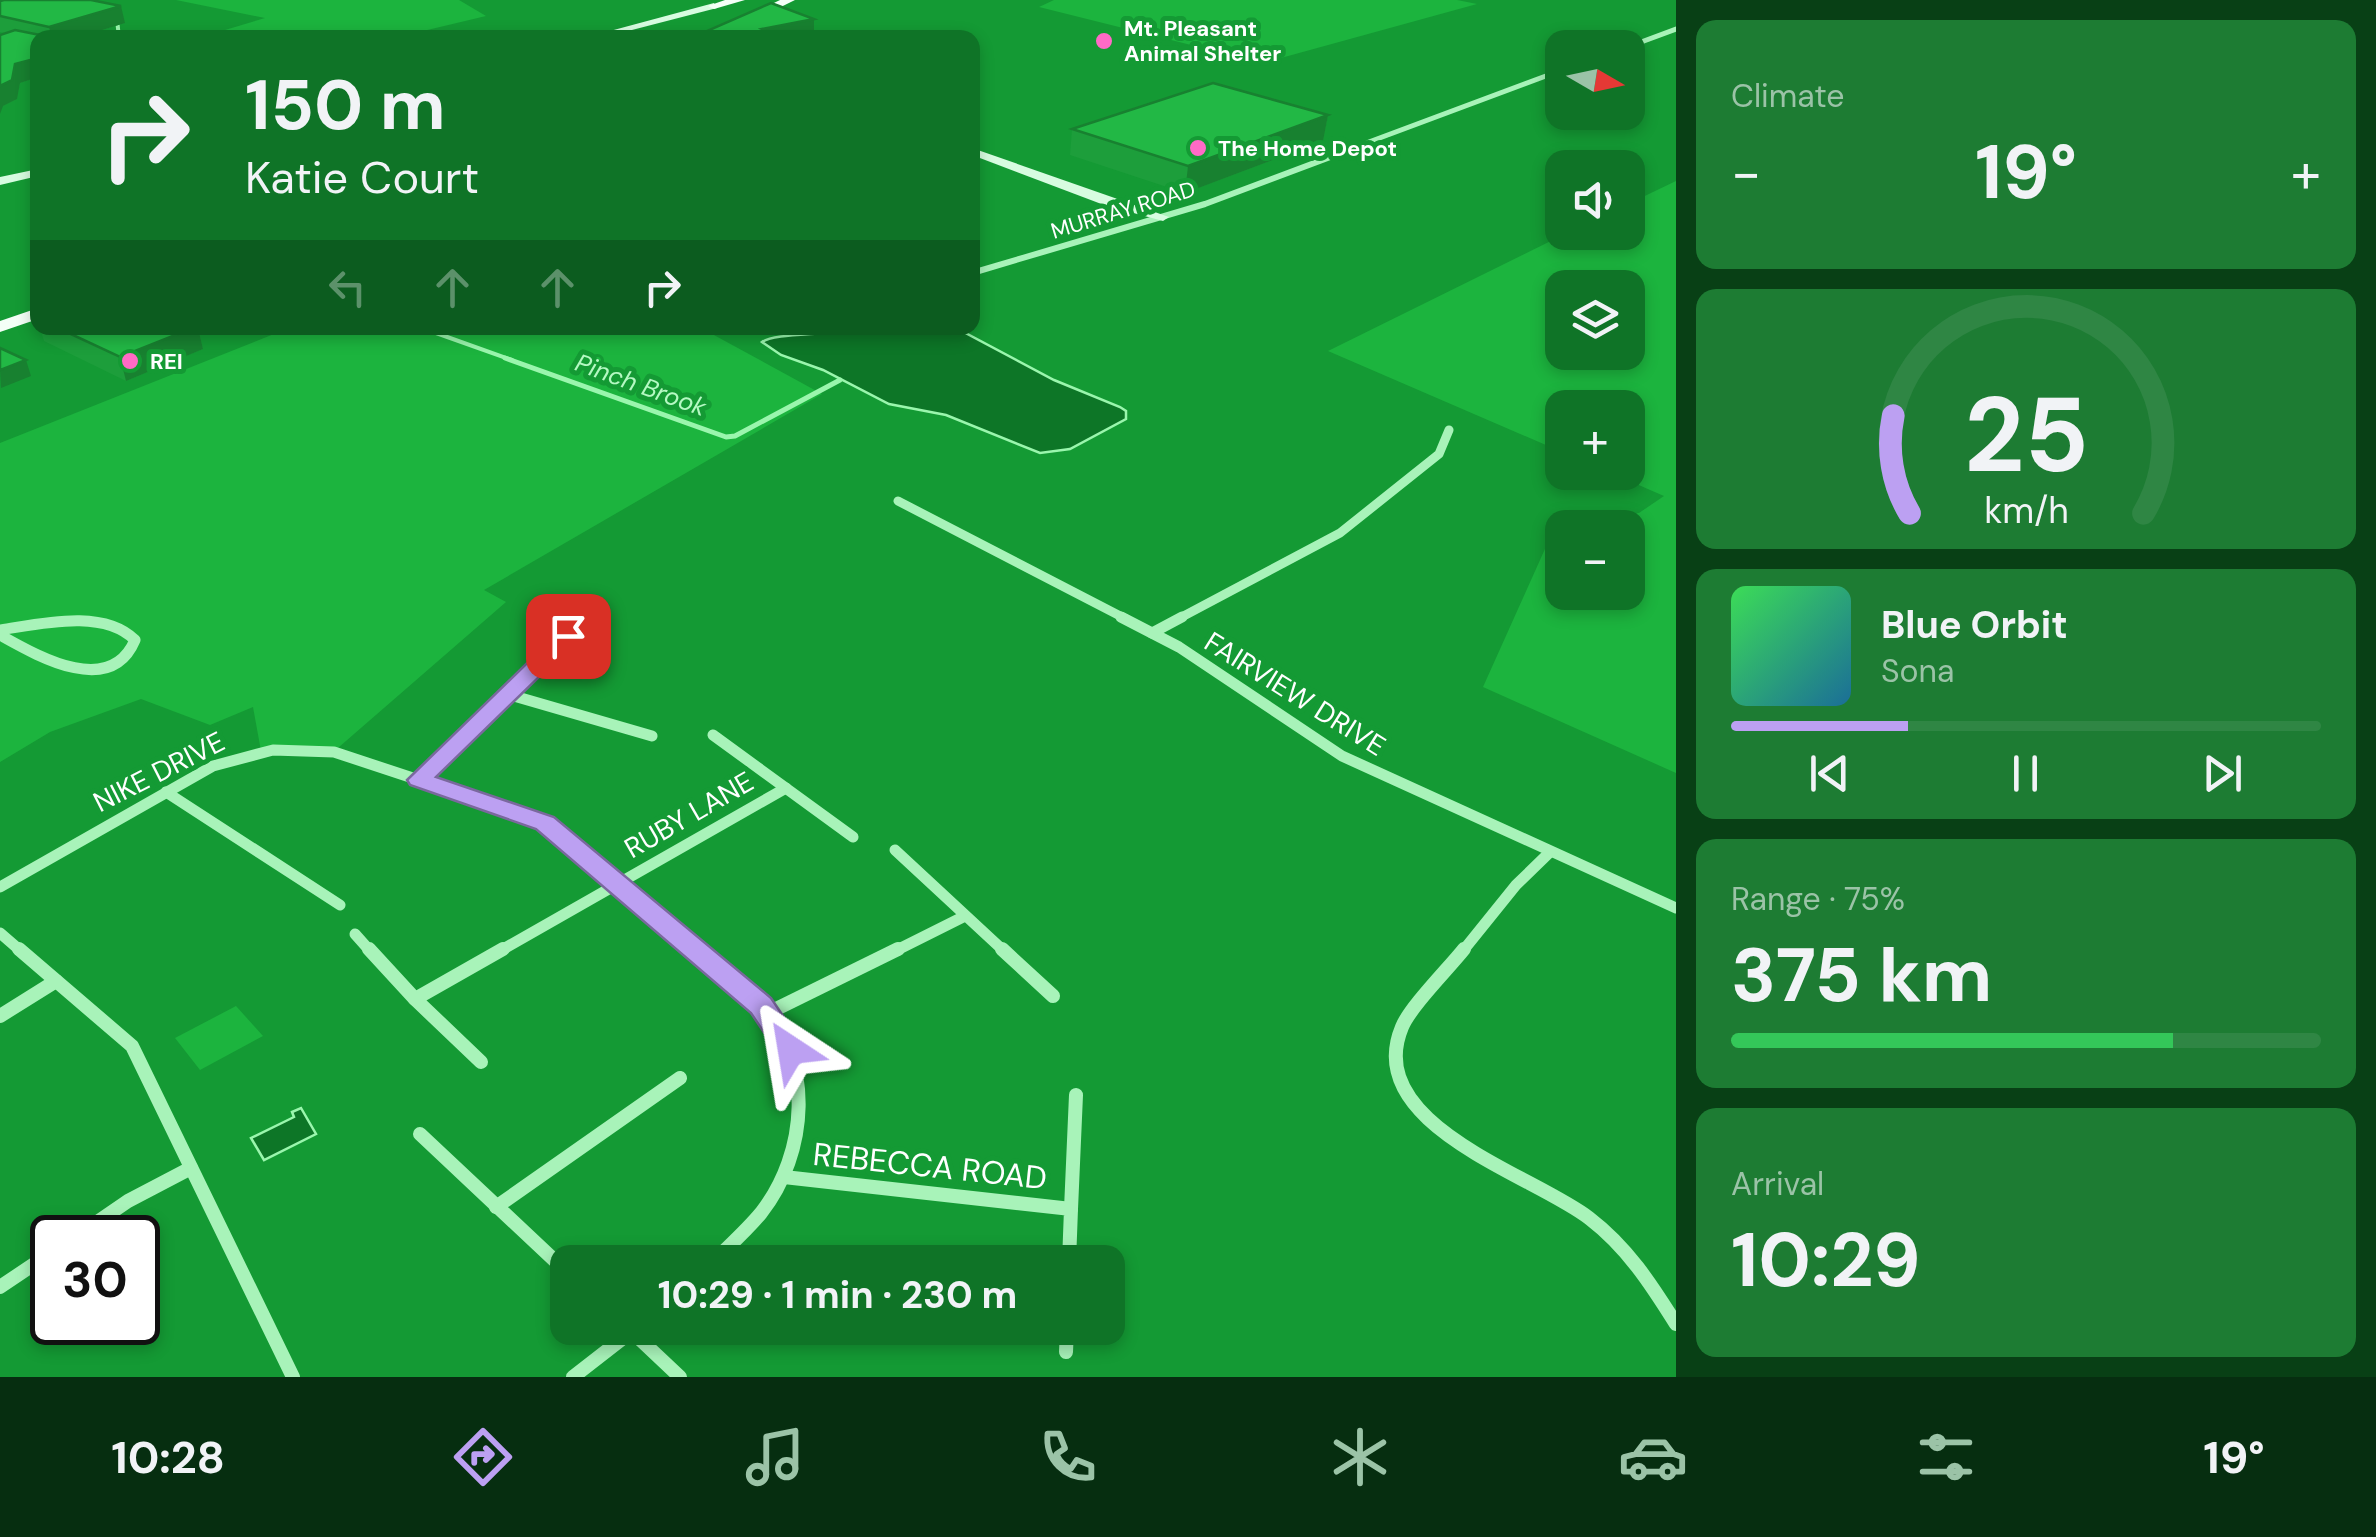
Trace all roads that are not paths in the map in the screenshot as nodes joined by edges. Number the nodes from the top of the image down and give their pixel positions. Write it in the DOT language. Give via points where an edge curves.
graph roads {
  1 [pos="739,0"];
  2 [pos="773,0"];
  3 [pos="789,0"];
  4 [pos="714,6"];
  5 [pos="1676,29"];
  6 [pos="620,30"];
  7 [pos="708,30"];
  8 [pos="724,30"];
  9 [pos="1645,41"];
  10 [pos="1545,76"];
  11 [pos="980,154"];
  12 [pos="30,174"];
  13 [pos="0,181"];
  14 [pos="1108,202"];
  15 [pos="1163,217"];
  16 [pos="1148,221"];
  17 [pos="980,271"];
  18 [pos="30,307"];
  19 [pos="30,316"];
  20 [pos="0,318"];
  21 [pos="0,327"];
  22 [pos="1448,430"];
  23 [pos="898,500"];
  24 [pos="0,632"];
  25 [pos="1152,633"];
  26 [pos="568,636"];
  27 [pos="507,694"];
  28 [pos="712,735"];
  29 [pos="652,736"];
  30 [pos="419,780"];
  31 [pos="786,788"];
  32 [pos="166,792"];
  33 [pos="853,837"];
  34 [pos="895,850"];
  35 [pos="1550,852"];
  36 [pos="617,884"];
  37 [pos="0,888"];
  38 [pos="340,905"];
  39 [pos="1676,908"];
  40 [pos="965,916"];
  41 [pos="0,933"];
  42 [pos="355,934"];
  43 [pos="56,981"];
  44 [pos="1052,996"];
  45 [pos="415,999"];
  46 [pos="768,1013"];
  47 [pos="0,1016"];
  48 [pos="481,1062"];
  49 [pos="680,1078"];
  50 [pos="1076,1094"];
  51 [pos="420,1134"];
  52 [pos="191,1168"];
  53 [pos="784,1177"];
  54 [pos="496,1208"];
  55 [pos="1070,1209"];
  56 [pos="108,1215"];
  57 [pos="730,1245"];
  58 [pos="1069,1245"];
  59 [pos="550,1256"];
  60 [pos="30,1266"];
  61 [pos="0,1286"];
  62 [pos="1676,1324"];
  63 [pos="613,1345"];
  64 [pos="648,1345"];
  65 [pos="1066,1345"];
  66 [pos="1066,1352"];
  67 [pos="294,1377"];
  68 [pos="574,1377"];
  69 [pos="680,1377"];
  1 -- 4 [label="main road"];
  2 -- 7 [label="main road"];
  3 -- 8 [label="main road"];
  4 -- 6 [label="street"];
  5 -- 9 [label="street"];
  10 -- 15 [label="street, MURRAY ROAD"];
  11 -- 14 [label="street"];
  12 -- 13 [label="street"];
  14 -- 15 [label="street"];
  14 -- 16 [label="street"];
  15 -- 16 [label="street, MURRAY ROAD"];
  16 -- 17 [label="street, MURRAY ROAD"];
  18 -- 20 [label="main road"];
  19 -- 21 [label="main road"];
  22 -- 25 [label="street" via="1440,454 1340,533"];
  23 -- 25 [label="street, FAIRVIEW DRIVE"];
  24 -- 24 [label="street" via="50,662 83,670 112,663 135,640 126,629 88,623"];
  25 -- 35 [label="street, FAIRVIEW DRIVE" via="1342,756"];
  26 -- 27 [label="street"];
  27 -- 29 [label="street"];
  27 -- 30 [label="street"];
  28 -- 31 [label="street, RUBY LANE"];
  30 -- 32 [label="street, NIKE DRIVE" via="334,752 289,749 232,758"];
  30 -- 36 [label="street, NIKE DRIVE" via="537,819"];
  31 -- 33 [label="street, RUBY LANE"];
  31 -- 36 [label="street, RUBY LANE"];
  32 -- 37 [label="street, NIKE DRIVE"];
  32 -- 38 [label="street"];
  34 -- 40 [label="street"];
  35 -- 39 [label="street, FAIRVIEW DRIVE"];
  35 -- 62 [label="street" via="1402,1026 1399,1072 1433,1127 1566,1201 1610,1235"];
  36 -- 45 [label="street, RUBY LANE"];
  36 -- 46 [label="street, NIKE DRIVE"];
  40 -- 44 [label="street"];
  40 -- 46 [label="street"];
  41 -- 43 [label="street"];
  42 -- 45 [label="street"];
  43 -- 47 [label="street"];
  43 -- 52 [label="street" via="132,1046"];
  45 -- 48 [label="street"];
  46 -- 53 [label="street, NIKE DRIVE" via="791,1050 800,1100"];
  49 -- 54 [label="street"];
  50 -- 55 [label="street, REBECCA ROAD"];
  51 -- 54 [label="street"];
  52 -- 56 [label="street"];
  52 -- 67 [label="street"];
  53 -- 55 [label="street, REBECCA ROAD"];
  53 -- 57 [label="street, NIKE DRIVE"];
  54 -- 59 [label="street"];
  55 -- 58 [label="street, REBECCA ROAD"];
  60 -- 61 [label="street"];
  63 -- 68 [label="street"];
  64 -- 69 [label="street"];
  65 -- 66 [label="street"];
}
